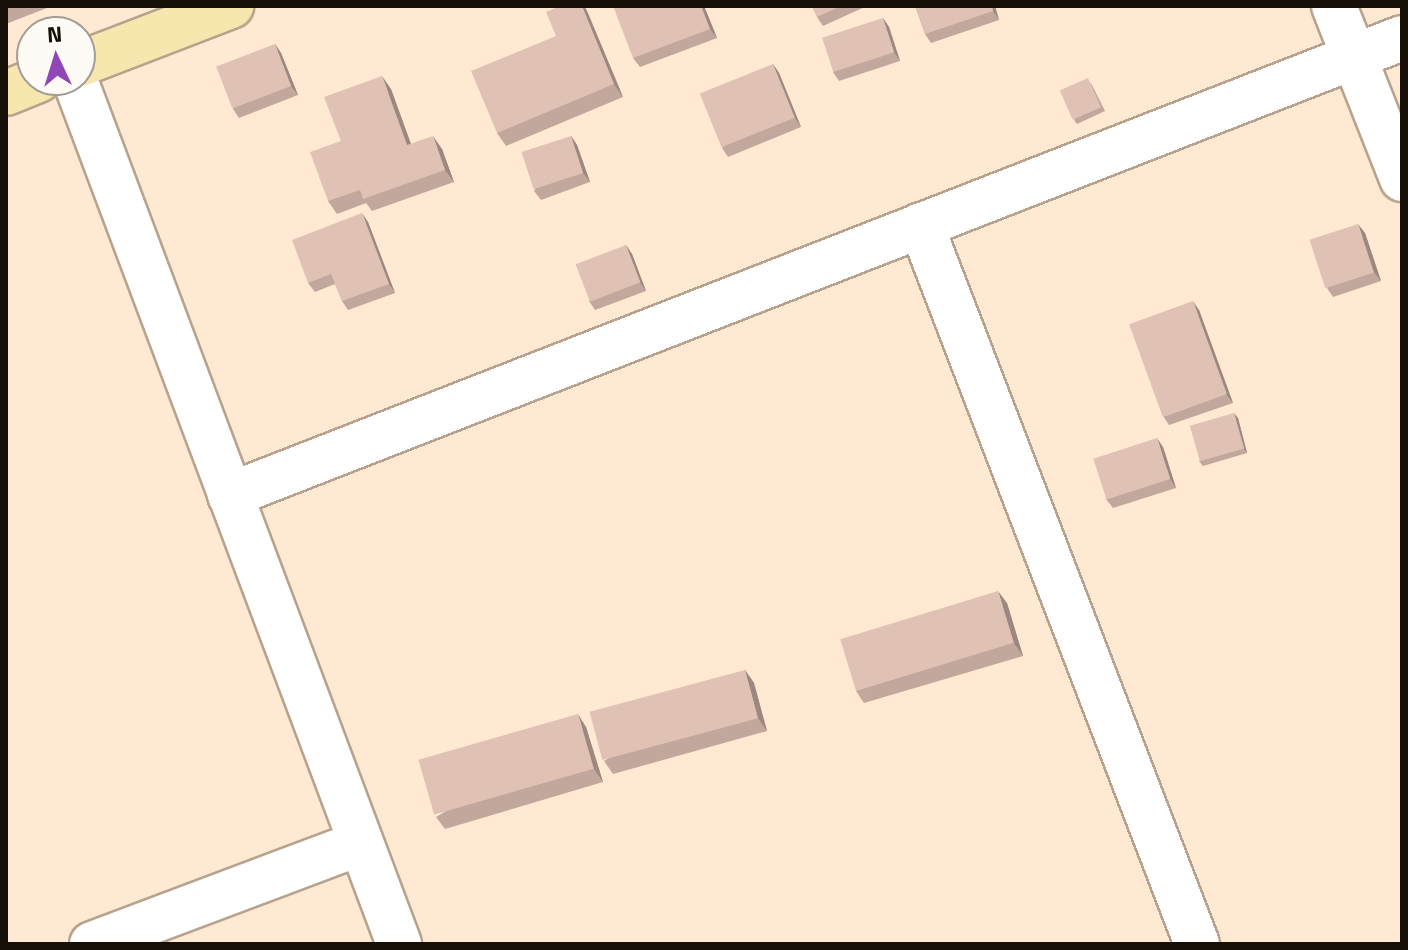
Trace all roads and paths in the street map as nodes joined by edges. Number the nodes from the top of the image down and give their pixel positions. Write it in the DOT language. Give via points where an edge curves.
graph roads {
  1 [pos="231,6"];
  2 [pos="1334,6"];
  3 [pos="1402,38"];
  4 [pos="1354,57"];
  5 [pos="96,58"];
  6 [pos="81,96"];
  7 [pos="1402,179"];
  8 [pos="921,225"];
  9 [pos="230,495"];
  10 [pos="361,843"];
  11 [pos="92,944"];
  12 [pos="399,944"];
  13 [pos="1197,944"];
  1 -- 5 [label="main road"];
  2 -- 4 [label="street"];
  3 -- 4 [label="street"];
  4 -- 7 [label="street"];
  4 -- 8 [label="street"];
  6 -- 9 [label="street"];
  8 -- 9 [label="street"];
  8 -- 13 [label="street"];
  9 -- 10 [label="street"];
  10 -- 11 [label="street"];
  10 -- 12 [label="street"];
}
